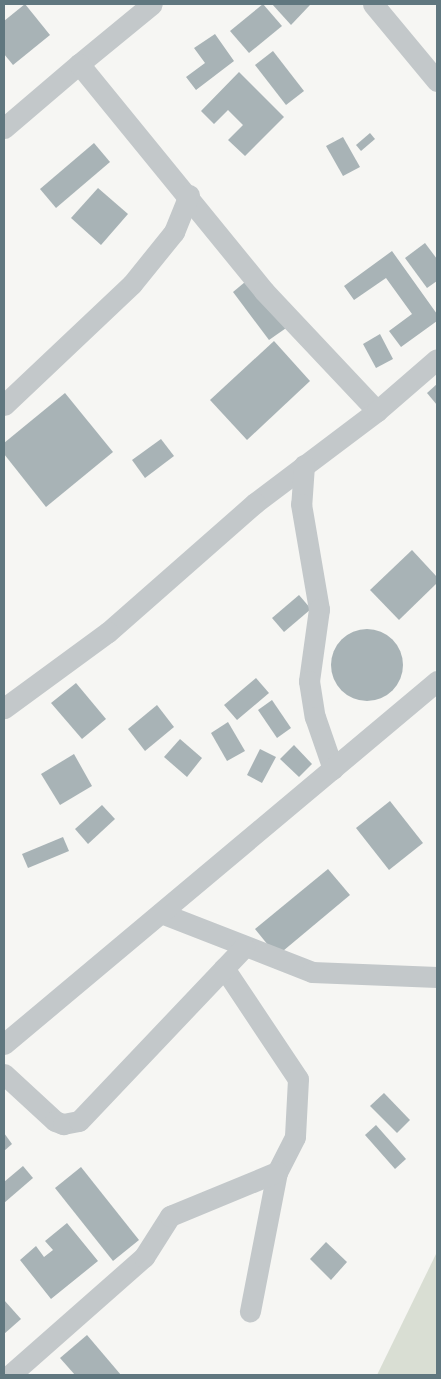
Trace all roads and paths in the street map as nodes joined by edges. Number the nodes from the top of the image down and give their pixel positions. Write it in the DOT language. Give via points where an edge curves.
graph roads {
  1 [pos="152,4"];
  2 [pos="373,4"];
  3 [pos="79,64"];
  4 [pos="437,81"];
  5 [pos="4,128"];
  6 [pos="189,195"];
  7 [pos="437,359"];
  8 [pos="4,405"];
  9 [pos="376,411"];
  10 [pos="304,465"];
  11 [pos="437,681"];
  12 [pos="4,708"];
  13 [pos="333,769"];
  14 [pos="161,913"];
  15 [pos="244,947"];
  16 [pos="224,968"];
  17 [pos="437,977"];
  18 [pos="4,1044"];
  19 [pos="4,1074"];
  20 [pos="277,1172"];
  21 [pos="250,1311"];
  22 [pos="10,1375"];
  1 -- 3 [label="street"];
  2 -- 4 [label="street"];
  3 -- 5 [label="street"];
  3 -- 6 [label="street"];
  6 -- 8 [label="street" via="174,232 132,284"];
  6 -- 9 [label="street" via="264,291"];
  7 -- 9 [label="street"];
  9 -- 10 [label="street"];
  10 -- 12 [label="street" via="108,632"];
  10 -- 13 [label="street" via="300,504 319,609 310,681 315,717"];
  11 -- 13 [label="street"];
  13 -- 14 [label="street"];
  14 -- 15 [label="street"];
  14 -- 18 [label="street"];
  15 -- 16 [label="street"];
  15 -- 17 [label="street" via="286,964 334,976"];
  16 -- 19 [label="street" via="79,1121 63,1124 55,1120"];
  16 -- 20 [label="street" via="298,1079 296,1136"];
  20 -- 21 [label="street"];
  20 -- 22 [label="street" via="170,1216 144,1257"];
}
